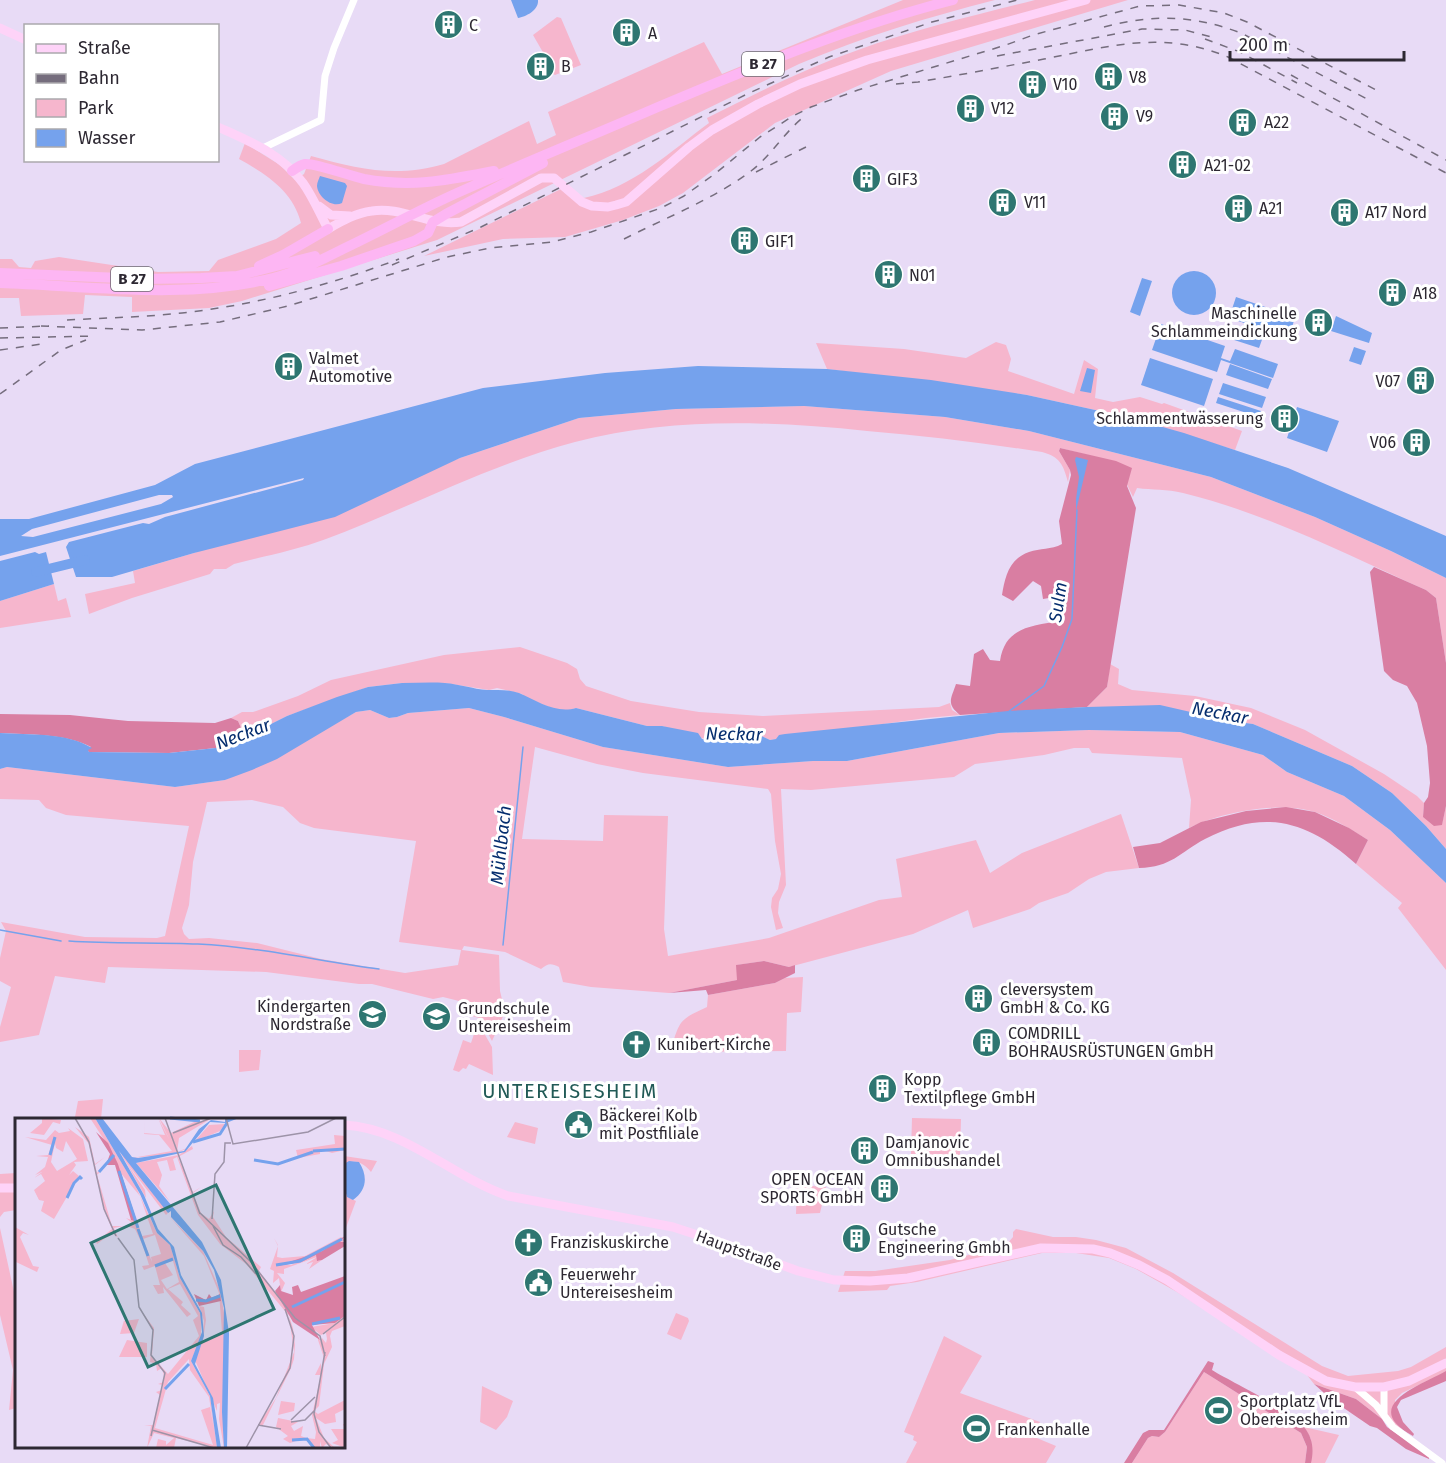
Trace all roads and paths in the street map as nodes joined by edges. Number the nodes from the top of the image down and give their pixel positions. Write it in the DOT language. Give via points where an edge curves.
graph roads {
  1 [pos="354,0"];
  2 [pos="1086,0"];
  3 [pos="948,1"];
  4 [pos="0,28"];
  5 [pos="24,39"];
  6 [pos="219,127"];
  7 [pos="592,134"];
  8 [pos="263,148"];
  9 [pos="292,171"];
  10 [pos="508,171"];
  11 [pos="309,192"];
  12 [pos="354,216"];
  13 [pos="433,222"];
  14 [pos="328,229"];
  15 [pos="342,250"];
  16 [pos="221,276"];
  17 [pos="2,278"];
  18 [pos="43,280"];
  19 [pos="188,289"];
  20 [pos="345,1125"];
  21 [pos="1446,1363"];
  22 [pos="1380,1387"];
  23 [pos="1355,1388"];
  24 [pos="1376,1406"];
  25 [pos="1384,1415"];
  26 [pos="1442,1463"];
  1 -- 8 [label="street" via="325,76 321,120"];
  2 -- 13 [label="main road" via="867,60 800,84 712,130 626,201 608,207 592,206 547,177 470,219 451,224"];
  3 -- 7 [label="highway, B 27" via="832,37"];
  4 -- 5 [label="main road"];
  6 -- 8 [label="main road"];
  7 -- 10 [label="highway, B 27"];
  7 -- 13 [label="highway"];
  8 -- 9 [label="main road"];
  9 -- 10 [label="highway" via="310,164 365,179 420,183"];
  9 -- 11 [label="main road"];
  10 -- 15 [label="highway, B 27"];
  11 -- 12 [label="main road" via="322,211"];
  11 -- 14 [label="main road"];
  12 -- 13 [label="main road" via="384,210"];
  12 -- 14 [label="main road"];
  13 -- 19 [label="highway" via="428,233 414,241 296,280 206,293"];
  14 -- 16 [label="highway" via="271,262"];
  15 -- 16 [label="highway, B 27" via="272,269"];
  15 -- 19 [label="highway, B 27" via="273,278"];
  16 -- 18 [label="highway, B 27"];
  17 -- 18 [label="highway, B 27"];
  18 -- 19 [label="highway, B 27" via="130,289"];
  20 -- 23 [label="main road, Hauptstraße" via="390,1136 508,1196 673,1227 824,1278 908,1278 1041,1248 1110,1253 1167,1280 1308,1373"];
  21 -- 22 [label="main road, Hauptstraße" via="1409,1381"];
  22 -- 23 [label="main road, Hauptstraße"];
  22 -- 24 [label="street"];
  22 -- 25 [label="street"];
  23 -- 24 [label="street"];
  24 -- 25 [label="street"];
  25 -- 26 [label="street" via="1398,1431"];
}
